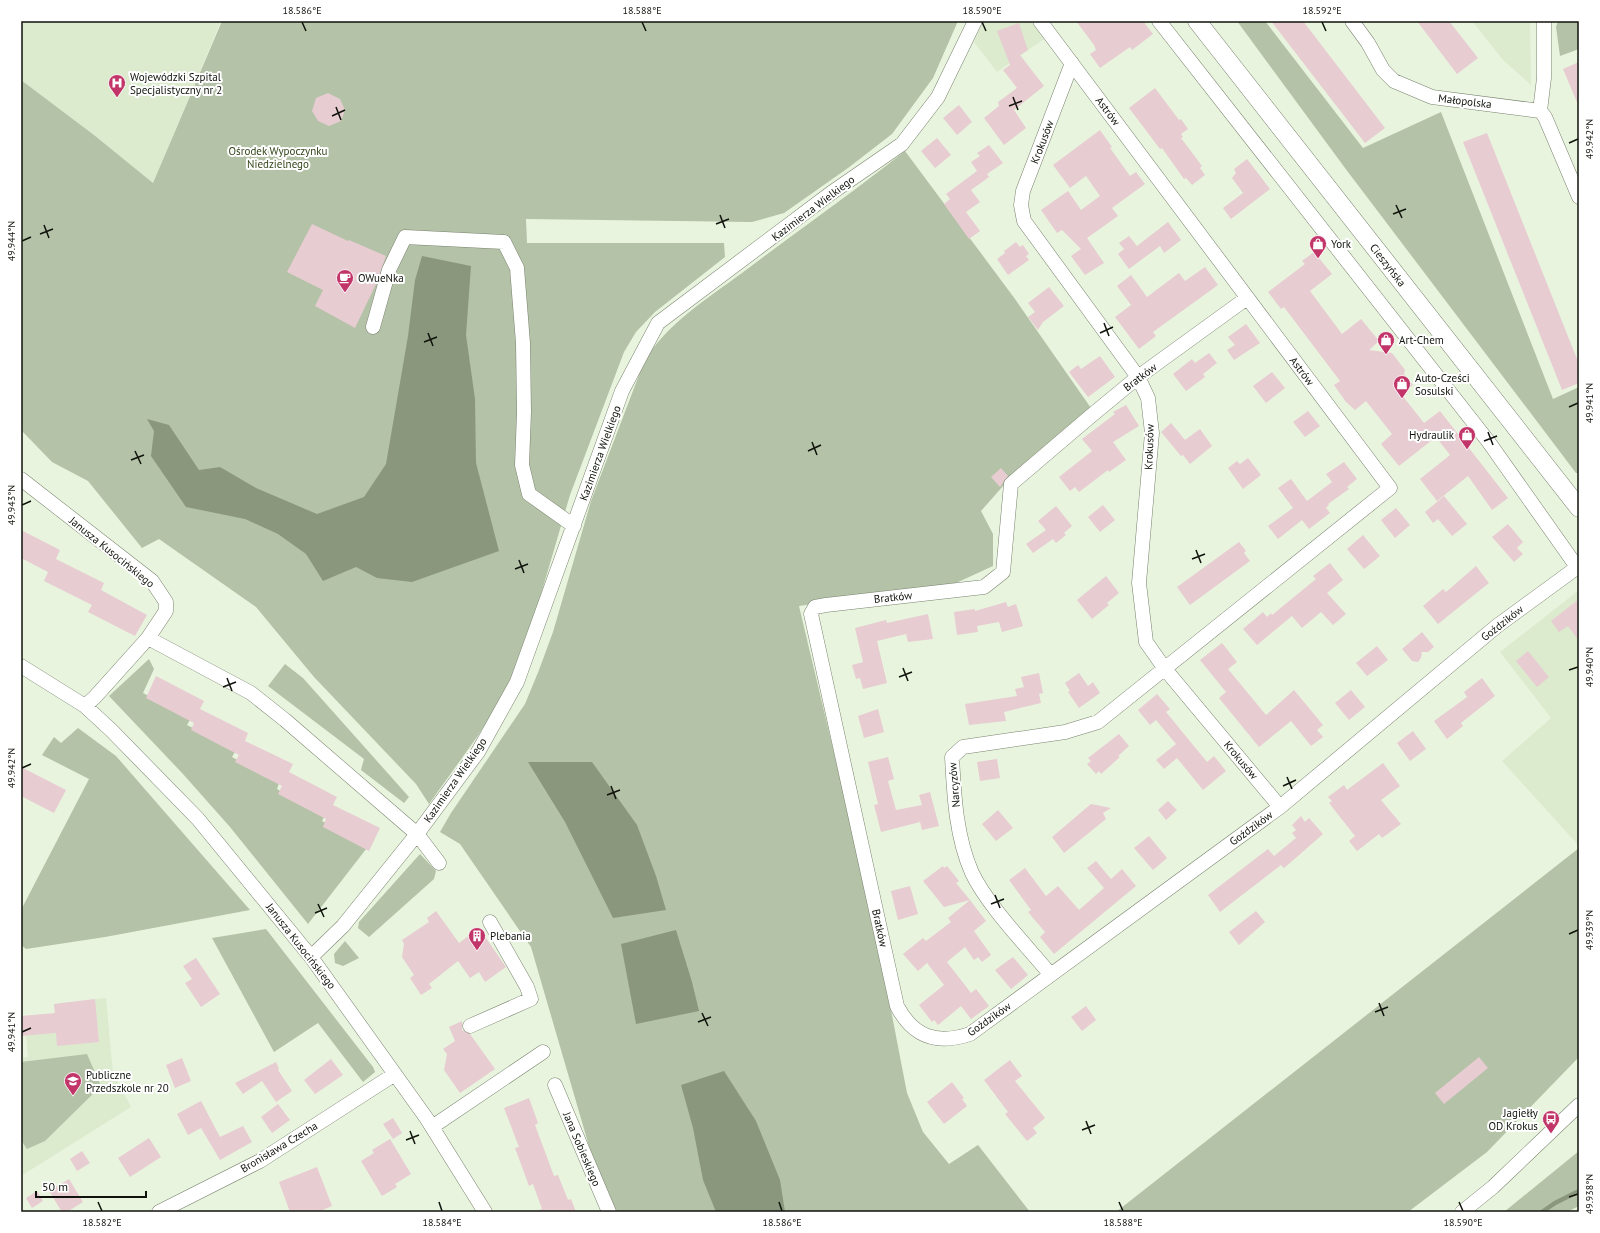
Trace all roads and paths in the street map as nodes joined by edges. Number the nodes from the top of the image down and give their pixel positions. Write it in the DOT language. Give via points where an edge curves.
graph roads {
  1 [pos="976,21"];
  2 [pos="1040,21"];
  3 [pos="1159,21"];
  4 [pos="1198,21"];
  5 [pos="1352,21"];
  6 [pos="1544,21"];
  7 [pos="1072,63"];
  8 [pos="1540,111"];
  9 [pos="1579,197"];
  10 [pos="1247,298"];
  11 [pos="373,327"];
  12 [pos="1138,378"];
  13 [pos="21,479"];
  14 [pos="1579,508"];
  15 [pos="574,526"];
  16 [pos="1578,567"];
  17 [pos="148,638"];
  18 [pos="21,666"];
  19 [pos="1164,669"];
  20 [pos="85,706"];
  21 [pos="1280,806"];
  22 [pos="417,834"];
  23 [pos="439,863"];
  24 [pos="490,922"];
  25 [pos="311,957"];
  26 [pos="1050,974"];
  27 [pos="904,1020"];
  28 [pos="470,1026"];
  29 [pos="543,1052"];
  30 [pos="395,1074"];
  31 [pos="556,1086"];
  32 [pos="1579,1105"];
  33 [pos="432,1127"];
  34 [pos="159,1212"];
  35 [pos="485,1212"];
  36 [pos="609,1212"];
  37 [pos="1462,1212"];
  1 -- 15 [label="street, Kazimierza Wielkiego" via="938,96 902,144 831,193 658,323 622,391"];
  2 -- 7 [label="street, Astrów"];
  3 -- 16 [label="street" via="1488,441"];
  4 -- 14 [label="main road, Cieszyńska"];
  5 -- 8 [label="street, Małopolska" via="1376,55 1383,70 1394,81 1432,97"];
  6 -- 8 [label="street" via="1544,78"];
  7 -- 10 [label="street, Astrów"];
  7 -- 12 [label="street, Krokusów" via="1023,192 1021,205 1024,221"];
  8 -- 9 [label="street" via="1545,116"];
  10 -- 12 [label="street, Bratków"];
  10 -- 19 [label="street, Astrów" via="1390,488"];
  11 -- 15 [label="street" via="389,270 405,237 504,242 517,268 523,343 522,465 530,494"];
  12 -- 19 [label="street, Krokusów" via="1148,398 1152,433 1139,583 1146,642"];
  12 -- 27 [label="street, Bratków" via="1012,484 1003,572 984,587 826,605 815,608 811,614 897,1006"];
  13 -- 17 [label="street, Janusza Kusocińskiego" via="152,581 166,602 166,611"];
  15 -- 22 [label="street, Kazimierza Wielkiego" via="517,682 478,752"];
  16 -- 21 [label="street, Goździków" via="1497,626"];
  17 -- 20 [label="street, Janusza Kusocińskiego"];
  17 -- 22 [label="street" via="251,693"];
  18 -- 20 [label="street, Janusza Kusocińskiego"];
  19 -- 21 [label="street, Krokusów"];
  19 -- 26 [label="street, Narcyzów" via="1098,722 1065,732 963,747 952,757 956,810 972,873 988,899"];
  20 -- 25 [label="street, Janusza Kusocińskiego" via="198,819"];
  21 -- 26 [label="street, Goździków"];
  22 -- 23 [label="street"];
  22 -- 25 [label="street, Kazimierza Wielkiego" via="343,926"];
  24 -- 28 [label="street" via="527,987 530,999"];
  25 -- 30 [label="street, Janusza Kusocińskiego"];
  26 -- 27 [label="street, Goździków" via="970,1034 955,1039 939,1040 922,1034"];
  29 -- 33 [label="street"];
  30 -- 33 [label="street, Janusza Kusocińskiego"];
  30 -- 34 [label="street, Bronisława Czecha" via="260,1161"];
  31 -- 36 [label="street, Jana Sobieskiego"];
  32 -- 37 [label="street" via="1494,1187"];
  33 -- 35 [label="street, Janusza Kusocińskiego"];
}
